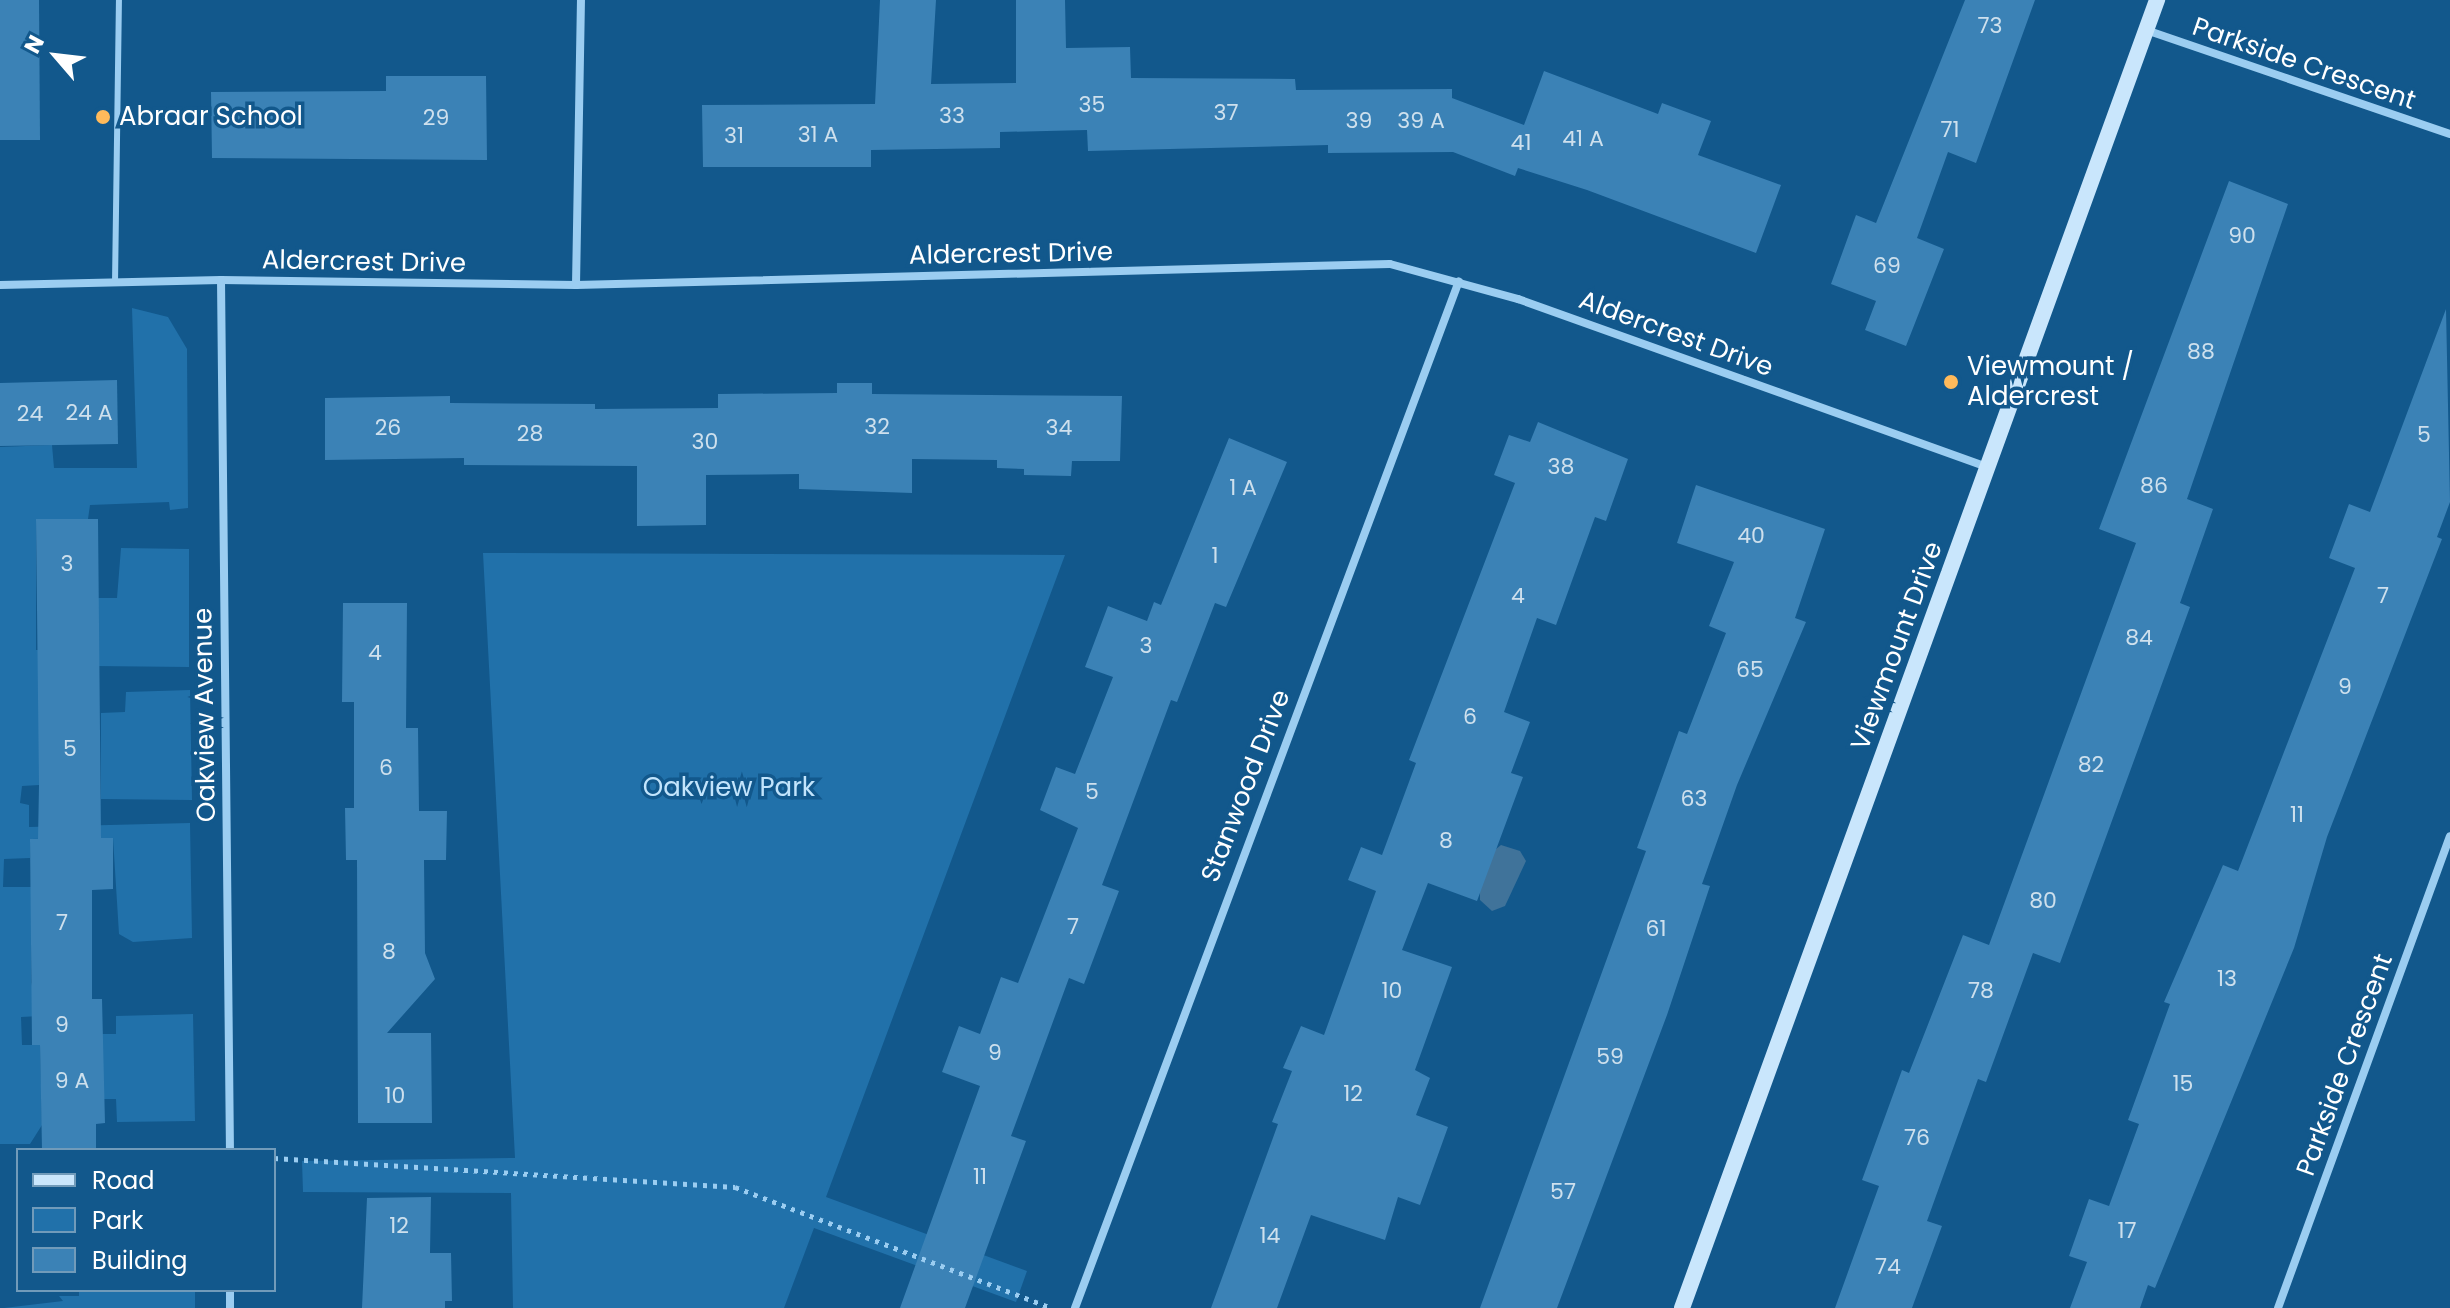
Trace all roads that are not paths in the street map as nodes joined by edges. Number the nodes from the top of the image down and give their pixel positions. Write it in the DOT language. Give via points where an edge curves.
graph roads {
  1 [pos="119,0"];
  2 [pos="581,0"];
  3 [pos="2157,0"];
  4 [pos="2146,30"];
  5 [pos="2450,134"];
  6 [pos="221,280"];
  7 [pos="1459,281"];
  8 [pos="115,283"];
  9 [pos="0,285"];
  10 [pos="576,285"];
  11 [pos="1988,468"];
  12 [pos="2450,836"];
  13 [pos="230,1148"];
  14 [pos="1075,1308"];
  15 [pos="1682,1308"];
  16 [pos="2278,1308"];
  1 -- 8 [label="lane"];
  2 -- 10 [label="street"];
  3 -- 4 [label="street, Viewmount Drive"];
  4 -- 5 [label="street, Parkside Crescent"];
  4 -- 11 [label="street, Viewmount Drive"];
  6 -- 8 [label="street, Aldercrest Drive"];
  6 -- 10 [label="street, Aldercrest Drive"];
  6 -- 13 [label="street, Oakview Avenue"];
  7 -- 10 [label="street, Aldercrest Drive" via="1390,264"];
  7 -- 11 [label="street, Aldercrest Drive"];
  7 -- 14 [label="street, Stanwood Drive"];
  8 -- 9 [label="street, Aldercrest Drive"];
  11 -- 15 [label="street, Viewmount Drive"];
  12 -- 16 [label="street, Parkside Crescent"];
}
